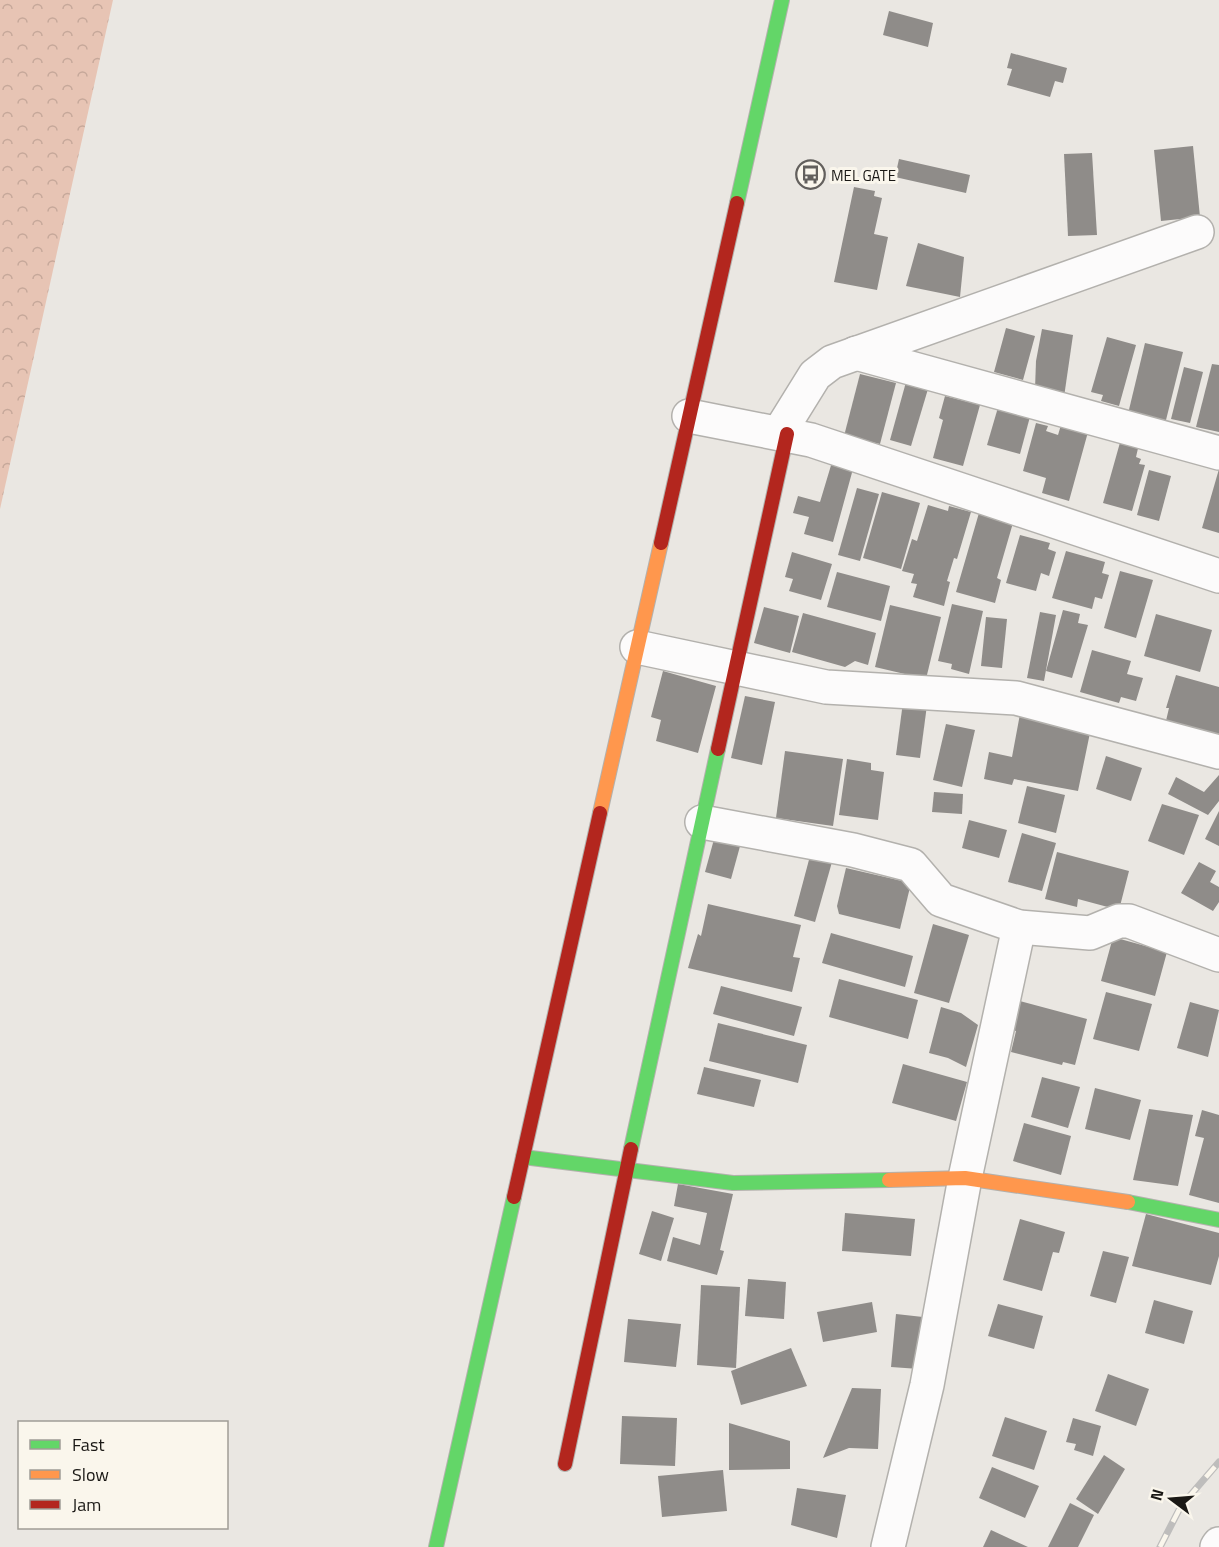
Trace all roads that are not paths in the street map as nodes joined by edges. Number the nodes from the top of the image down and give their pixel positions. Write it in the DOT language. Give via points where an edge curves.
graph roads {
  1 [pos="782,0"];
  2 [pos="1197,232"];
  3 [pos="856,353"];
  4 [pos="689,416"];
  5 [pos="783,433"];
  6 [pos="1219,453"];
  7 [pos="1219,576"];
  8 [pos="637,647"];
  9 [pos="735,669"];
  10 [pos="1219,752"];
  11 [pos="702,822"];
  12 [pos="1019,927"];
  13 [pos="1219,955"];
  14 [pos="523,1157"];
  15 [pos="626,1170"];
  16 [pos="965,1178"];
  17 [pos="1219,1220"];
  18 [pos="565,1464"];
  19 [pos="435,1547"];
  20 [pos="888,1547"];
  1 -- 4 [label="main road"];
  2 -- 3 [label="street"];
  3 -- 5 [label="street" via="832,362 815,375"];
  3 -- 6 [label="street"];
  4 -- 5 [label="street"];
  4 -- 8 [label="main road"];
  5 -- 7 [label="street"];
  5 -- 9 [label="main road"];
  8 -- 9 [label="street"];
  8 -- 14 [label="main road"];
  9 -- 10 [label="street" via="826,687 1016,698"];
  9 -- 11 [label="main road"];
  11 -- 12 [label="street" via="853,850 911,865 940,900"];
  11 -- 15 [label="main road"];
  12 -- 13 [label="street" via="1090,933 1129,921"];
  12 -- 16 [label="street"];
  14 -- 15 [label="main road"];
  14 -- 19 [label="main road"];
  15 -- 16 [label="main road" via="756,1184"];
  15 -- 18 [label="main road"];
  16 -- 17 [label="main road" via="1152,1205"];
  16 -- 20 [label="street" via="927,1385"];
}
